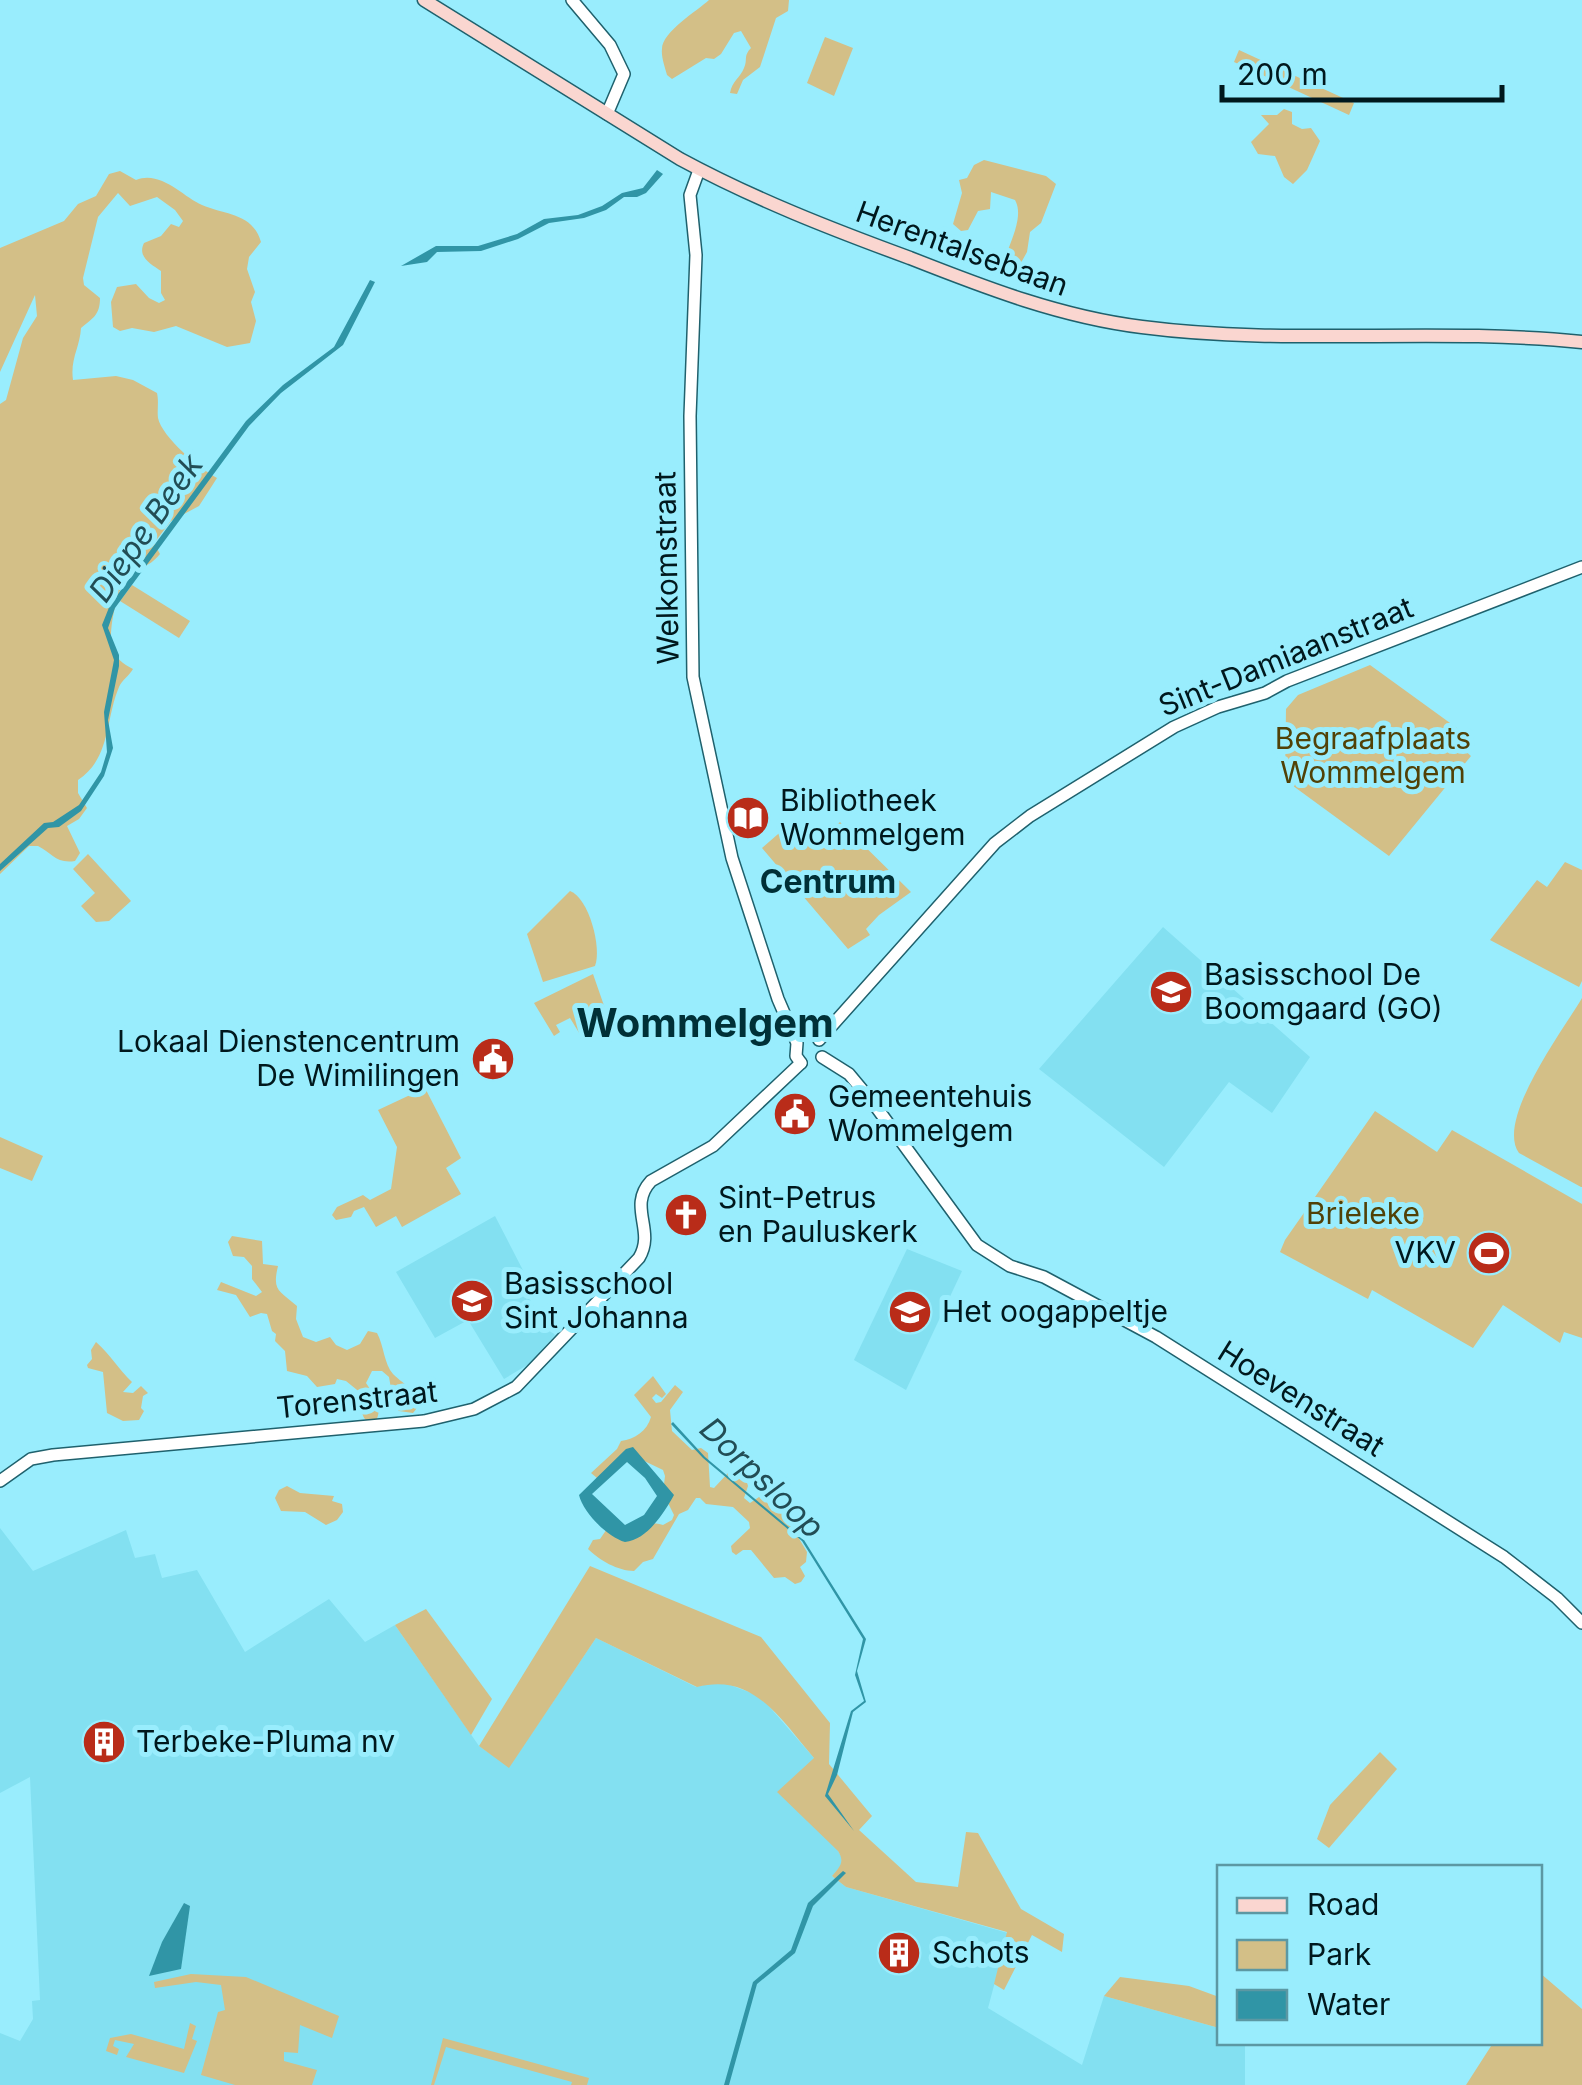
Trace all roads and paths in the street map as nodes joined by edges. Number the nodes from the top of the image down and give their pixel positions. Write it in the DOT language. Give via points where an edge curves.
graph roads {
  1 [pos="424,0"];
  2 [pos="572,0"];
  3 [pos="607,114"];
  4 [pos="700,170"];
  5 [pos="1582,342"];
  6 [pos="1582,566"];
  7 [pos="800,1040"];
  8 [pos="819,1040"];
  9 [pos="822,1057"];
  10 [pos="801,1062"];
  11 [pos="0,1481"];
  12 [pos="1582,1623"];
  1 -- 3 [label="main road, Herentalsebaan"];
  2 -- 3 [label="street" via="610,44 624,74"];
  3 -- 4 [label="main road, Herentalsebaan"];
  4 -- 5 [label="main road, Herentalsebaan" via="802,218 992,290 1105,321 1194,332"];
  4 -- 7 [label="street, Welkomstraat" via="690,195 696,256 692,663 732,858"];
  6 -- 8 [label="street, Sint-Damiaanstraat" via="1218,707 1128,754 995,843"];
  7 -- 8 [label="street"];
  7 -- 10 [label="street, Welkomstraat"];
  8 -- 9 [label="street"];
  9 -- 10 [label="street" via="810,1065"];
  9 -- 12 [label="street, Hoevenstraat" via="849,1074 874,1104 976,1245 1156,1337 1504,1557"];
  10 -- 11 [label="street, Torenstraat" via="726,1135 644,1189 639,1258 504,1395 424,1421 52,1454"];
}
